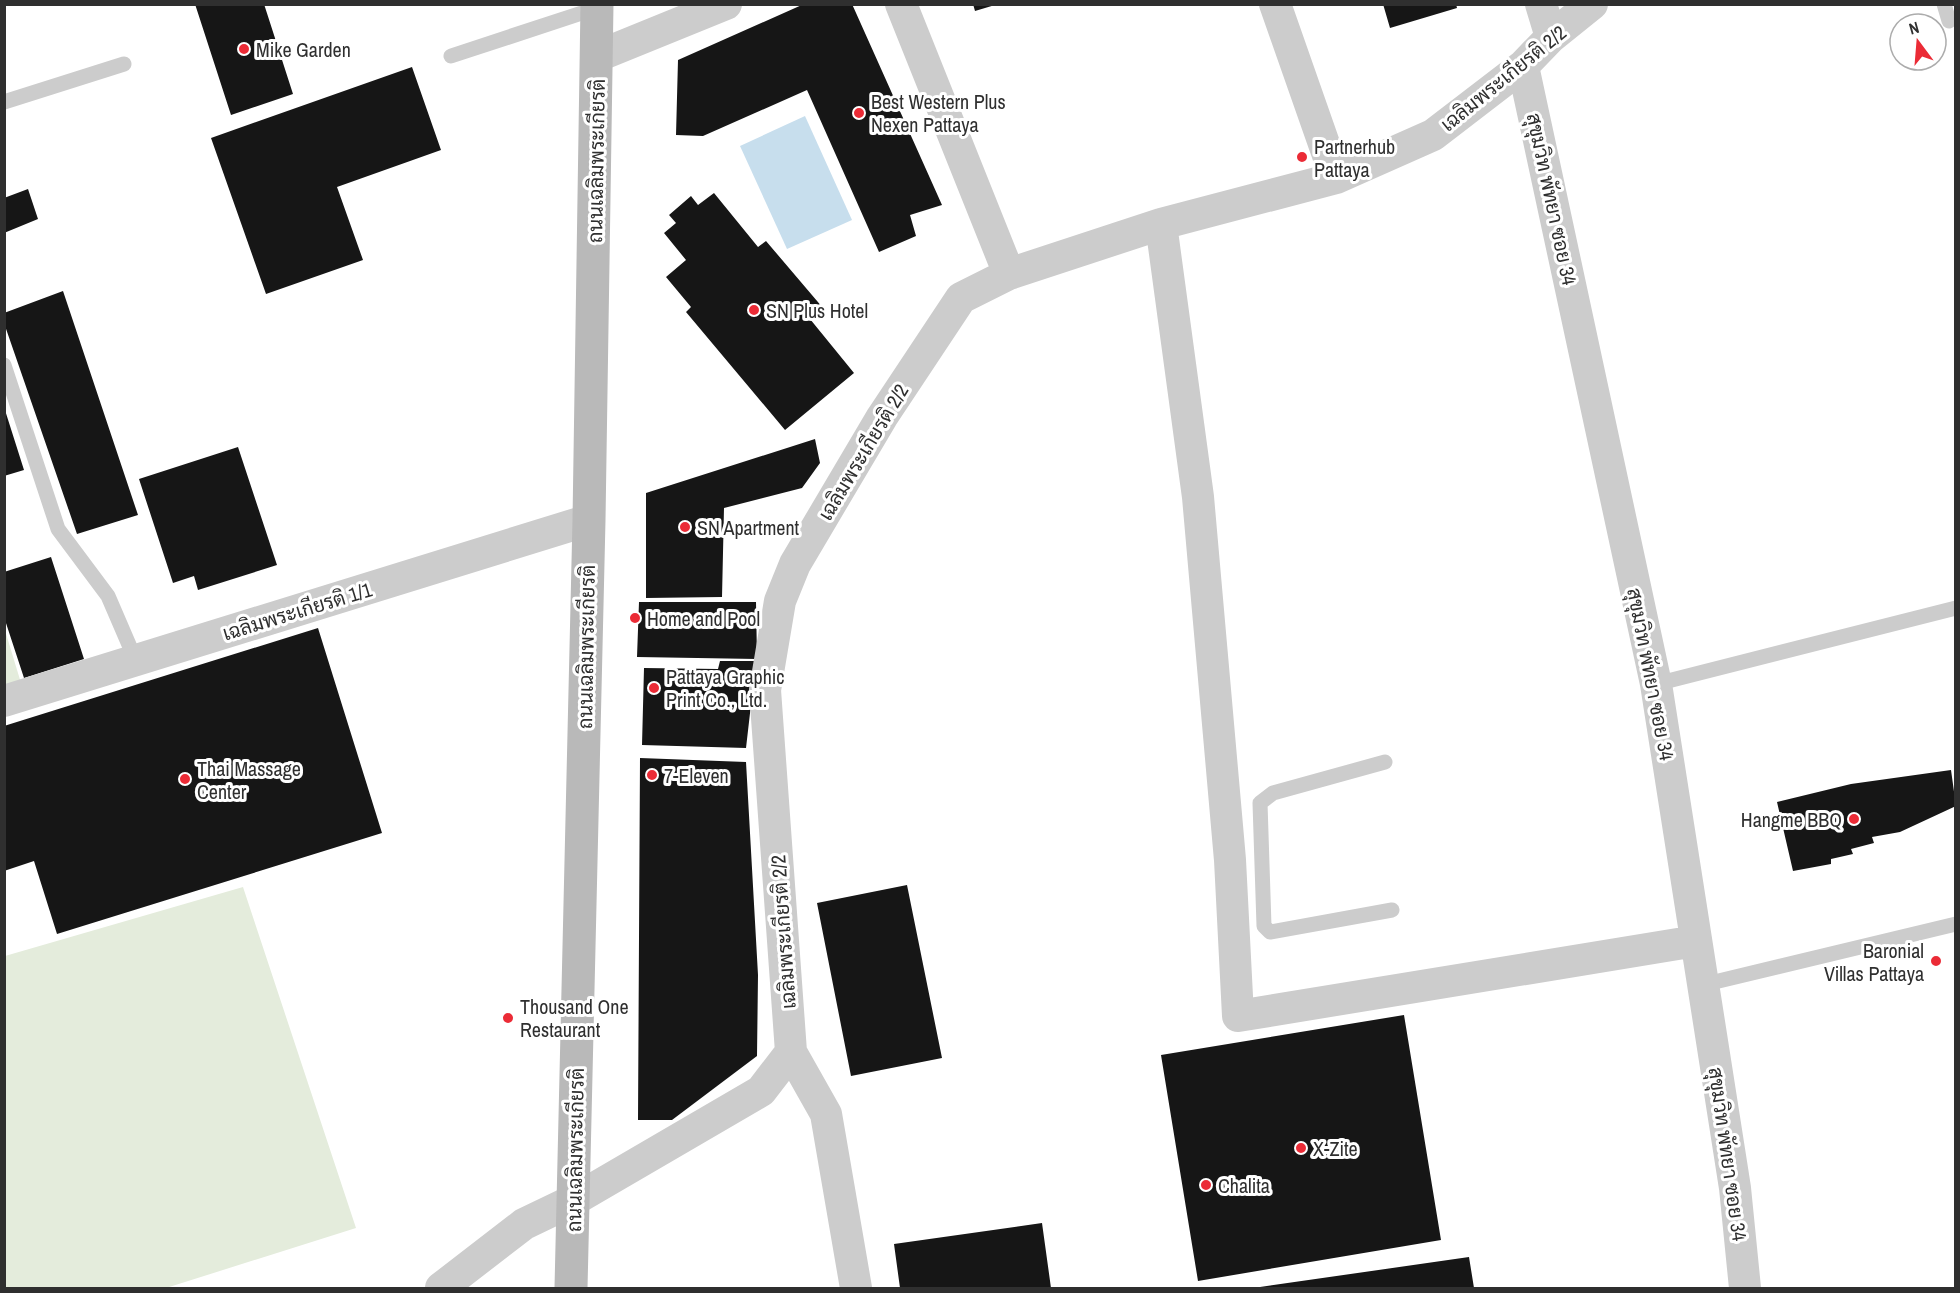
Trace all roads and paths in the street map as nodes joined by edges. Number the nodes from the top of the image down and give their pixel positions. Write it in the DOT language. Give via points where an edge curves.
graph roads {
  1 [pos="726,4"];
  2 [pos="901,4"];
  3 [pos="1275,4"];
  4 [pos="1541,4"];
  5 [pos="1593,4"];
  6 [pos="1944,4"];
  7 [pos="597,6"];
  8 [pos="1949,21"];
  9 [pos="1551,37"];
  10 [pos="451,56"];
  11 [pos="598,56"];
  12 [pos="124,63"];
  13 [pos="1523,66"];
  14 [pos="4,102"];
  15 [pos="1336,178"];
  16 [pos="1161,224"];
  17 [pos="1009,274"];
  18 [pos="4,365"];
  19 [pos="589,520"];
  20 [pos="1956,608"];
  21 [pos="136,661"];
  22 [pos="1656,684"];
  23 [pos="4,701"];
  24 [pos="1385,762"];
  25 [pos="1245,856"];
  26 [pos="1392,910"];
  27 [pos="1956,924"];
  28 [pos="1696,941"];
  29 [pos="1702,985"];
  30 [pos="791,1052"];
  31 [pos="574,1200"];
  32 [pos="441,1288"];
  33 [pos="571,1288"];
  34 [pos="856,1288"];
  35 [pos="1745,1288"];
  1 -- 11 [label="street"];
  2 -- 17 [label="street"];
  3 -- 15 [label="street"];
  4 -- 9 [label="street"];
  5 -- 9 [label="street, เฉลิมพระเกียรติ 2/2"];
  6 -- 8 [label="lane"];
  7 -- 10 [label="lane"];
  7 -- 11 [label="main road, ถนนเฉลิมพระเกียรติ"];
  9 -- 13 [label="street, เฉลิมพระเกียรติ 2/2"];
  11 -- 19 [label="main road, ถนนเฉลิมพระเกียรติ"];
  12 -- 14 [label="lane"];
  13 -- 15 [label="street, เฉลิมพระเกียรติ 2/2" via="1433,135"];
  13 -- 22 [label="street, สุขุมวิท พัทยา ซอย 34"];
  15 -- 16 [label="street, เฉลิมพระเกียรติ 2/2"];
  16 -- 17 [label="street, เฉลิมพระเกียรติ 2/2"];
  16 -- 25 [label="street"];
  17 -- 30 [label="street, เฉลิมพระเกียรติ 2/2" via="961,298 876,427 795,564 780,601 765,690"];
  18 -- 21 [label="lane" via="58,529 108,596"];
  19 -- 21 [label="street, เฉลิมพระเกียรติ 1/1"];
  19 -- 31 [label="main road, ถนนเฉลิมพระเกียรติ"];
  20 -- 22 [label="lane"];
  21 -- 23 [label="street, เฉลิมพระเกียรติ 1/1"];
  22 -- 28 [label="street, สุขุมวิท พัทยา ซอย 34"];
  24 -- 25 [label="lane" via="1265,797"];
  25 -- 26 [label="lane" via="1264,926 1270,932"];
  25 -- 28 [label="street" via="1238,1016"];
  27 -- 29 [label="lane"];
  28 -- 29 [label="street, สุขุมวิท พัทยา ซอย 34"];
  29 -- 35 [label="street, สุขุมวิท พัทยา ซอย 34" via="1735,1188"];
  30 -- 31 [label="street" via="761,1091"];
  30 -- 34 [label="street" via="826,1114"];
  31 -- 32 [label="street" via="524,1224"];
  31 -- 33 [label="main road, ถนนเฉลิมพระเกียรติ"];
}
